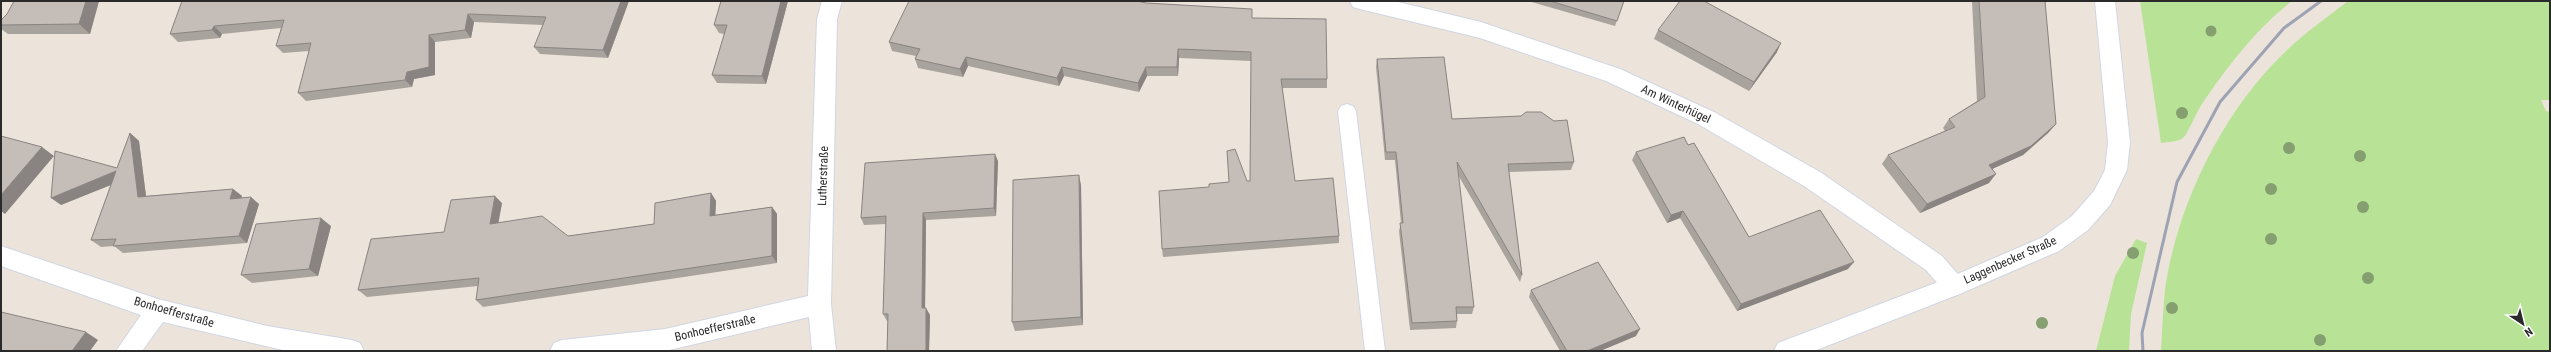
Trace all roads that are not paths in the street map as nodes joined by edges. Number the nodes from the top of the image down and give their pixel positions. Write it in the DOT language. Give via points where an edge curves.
graph roads {
  1 [pos="832,1"];
  2 [pos="1360,1"];
  3 [pos="2106,1"];
  4 [pos="1347,111"];
  5 [pos="1,256"];
  6 [pos="1954,286"];
  7 [pos="819,304"];
  8 [pos="158,310"];
  9 [pos="128,351"];
  10 [pos="352,351"];
  11 [pos="562,351"];
  12 [pos="824,351"];
  13 [pos="1375,351"];
  14 [pos="1786,351"];
  1 -- 7 [label="street, Lutherstraße" via="827,19"];
  2 -- 6 [label="street, Am Winterhügel" via="1481,30 1613,75 1706,118 1818,183 1934,262"];
  3 -- 6 [label="street, Laggenbecker Straße" via="2119,142 2116,170 2102,198 2080,223 2051,244"];
  4 -- 13 [label="lane"];
  5 -- 8 [label="street, Bonhoefferstraße"];
  6 -- 14 [label="street, Laggenbecker Straße"];
  7 -- 11 [label="street, Bonhoefferstraße" via="665,340"];
  7 -- 12 [label="street, Lutherstraße"];
  8 -- 9 [label="street"];
  8 -- 10 [label="street, Bonhoefferstraße" via="267,337"];
}
